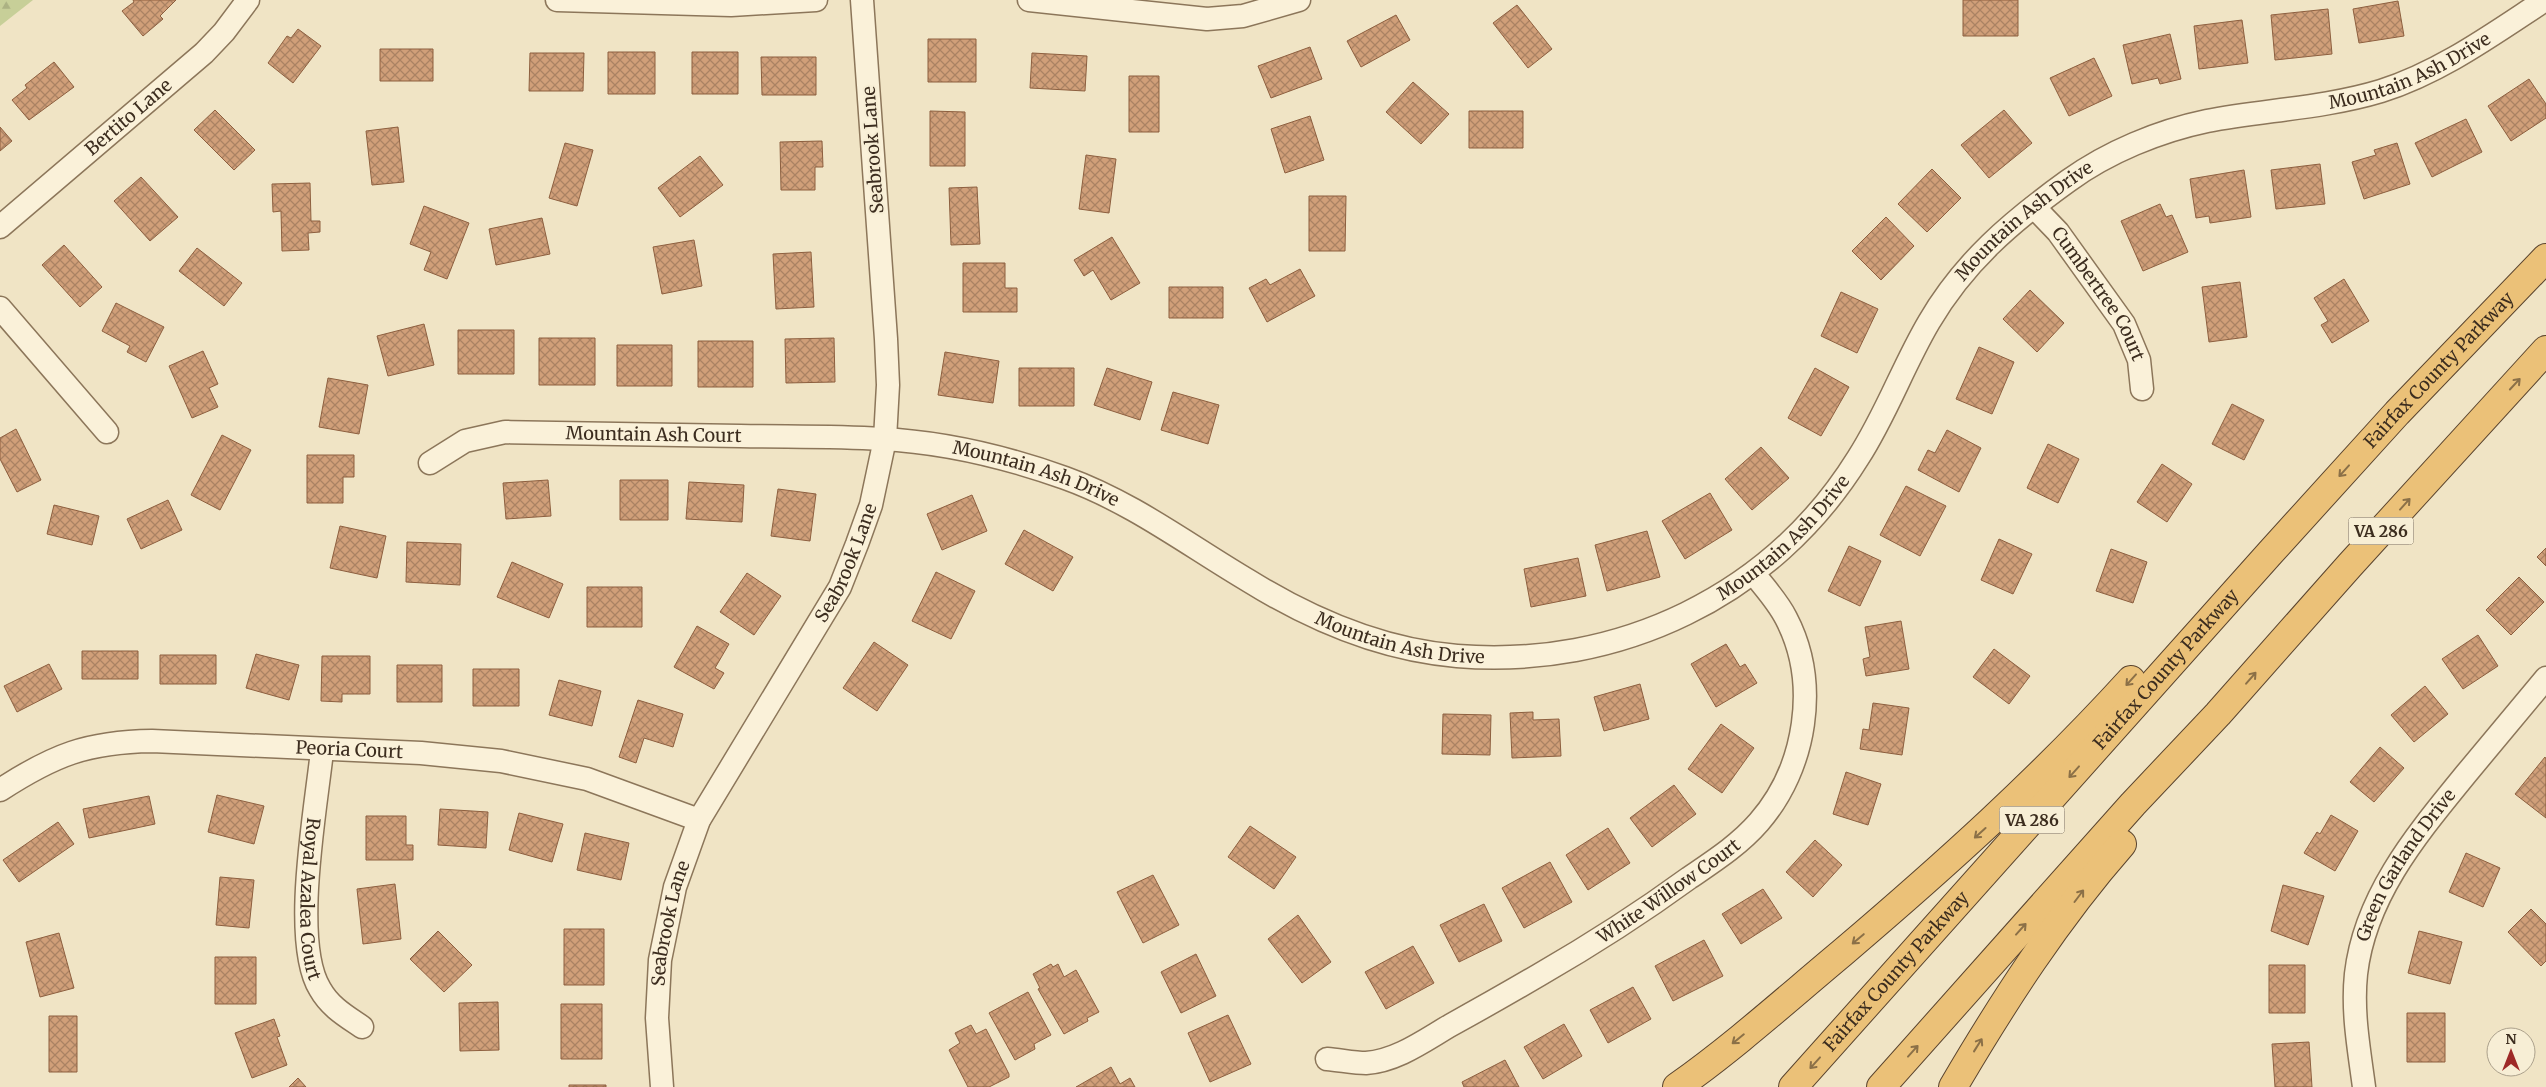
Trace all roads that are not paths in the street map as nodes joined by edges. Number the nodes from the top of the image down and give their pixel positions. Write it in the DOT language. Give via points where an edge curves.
graph roads {
  1 [pos="248,0"];
  2 [pos="557,0"];
  3 [pos="816,0"];
  4 [pos="862,0"];
  5 [pos="1029,0"];
  6 [pos="1300,0"];
  7 [pos="2545,0"];
  8 [pos="2034,207"];
  9 [pos="0,228"];
  10 [pos="2546,258"];
  11 [pos="0,308"];
  12 [pos="2546,350"];
  13 [pos="2142,389"];
  14 [pos="107,432"];
  15 [pos="885,439"];
  16 [pos="430,463"];
  17 [pos="2270,553"];
  18 [pos="1754,574"];
  19 [pos="2546,678"];
  20 [pos="2218,714"];
  21 [pos="322,751"];
  22 [pos="0,790"];
  23 [pos="699,820"];
  24 [pos="362,1027"];
  25 [pos="1328,1059"];
  26 [pos="662,1087"];
  27 [pos="1677,1087"];
  28 [pos="1793,1087"];
  29 [pos="1881,1087"];
  30 [pos="1953,1087"];
  31 [pos="2364,1087"];
  1 -- 9 [label="street, Bertito Lane" via="204,53"];
  2 -- 3 [label="street" via="731,5"];
  4 -- 15 [label="street, Seabrook Lane" via="886,339"];
  5 -- 6 [label="street" via="1207,19 1243,16"];
  7 -- 8 [label="street, Mountain Ash Drive" via="2462,54 2412,80 2350,99 2205,122 2166,132 2090,167"];
  8 -- 13 [label="street, Cumbertree Court" via="2058,232 2124,324 2139,360"];
  8 -- 18 [label="street, Mountain Ash Drive" via="1994,238 1964,270 1925,328 1875,430 1855,463 1801,532"];
  10 -- 17 [label="highway, Fairfax County Parkway / VA 286, one-way" via="2397,413"];
  11 -- 14 [label="street"];
  20 -- 12 [label="highway, VA 286, one-way"];
  15 -- 16 [label="street, Mountain Ash Court" via="505,432 465,441"];
  15 -- 18 [label="street, Mountain Ash Drive" via="978,452 1074,481 1158,522 1250,582 1299,609 1338,627 1389,644 1453,656 1514,657 1575,650 1608,642 1671,620 1713,600"];
  15 -- 23 [label="street, Seabrook Lane" via="871,505 840,587"];
  17 -- 27 [label="highway, one-way" via="2199,604 2052,764 1948,862"];
  17 -- 28 [label="highway, Fairfax County Parkway / VA 286, one-way"];
  18 -- 25 [label="street, White Willow Court" via="1787,619 1798,647 1805,706 1801,737 1786,784 1760,821 1729,850 1632,919 1403,1052 1367,1063"];
  19 -- 31 [label="street, Green Garland Drive" via="2400,859 2376,903 2360,949 2355,996"];
  29 -- 20 [label="highway, VA 286, one-way" via="2133,804"];
  30 -- 20 [label="highway, one-way" via="2066,914 2144,817"];
  21 -- 22 [label="street, Peoria Court" via="121,742 91,746 62,755"];
  21 -- 23 [label="street, Peoria Court" via="421,754 540,768 623,790"];
  21 -- 24 [label="street, Royal Azalea Court" via="306,901 311,968 319,988 332,1006"];
  23 -- 26 [label="street, Seabrook Lane" via="675,887 660,960 657,1018"];
}
